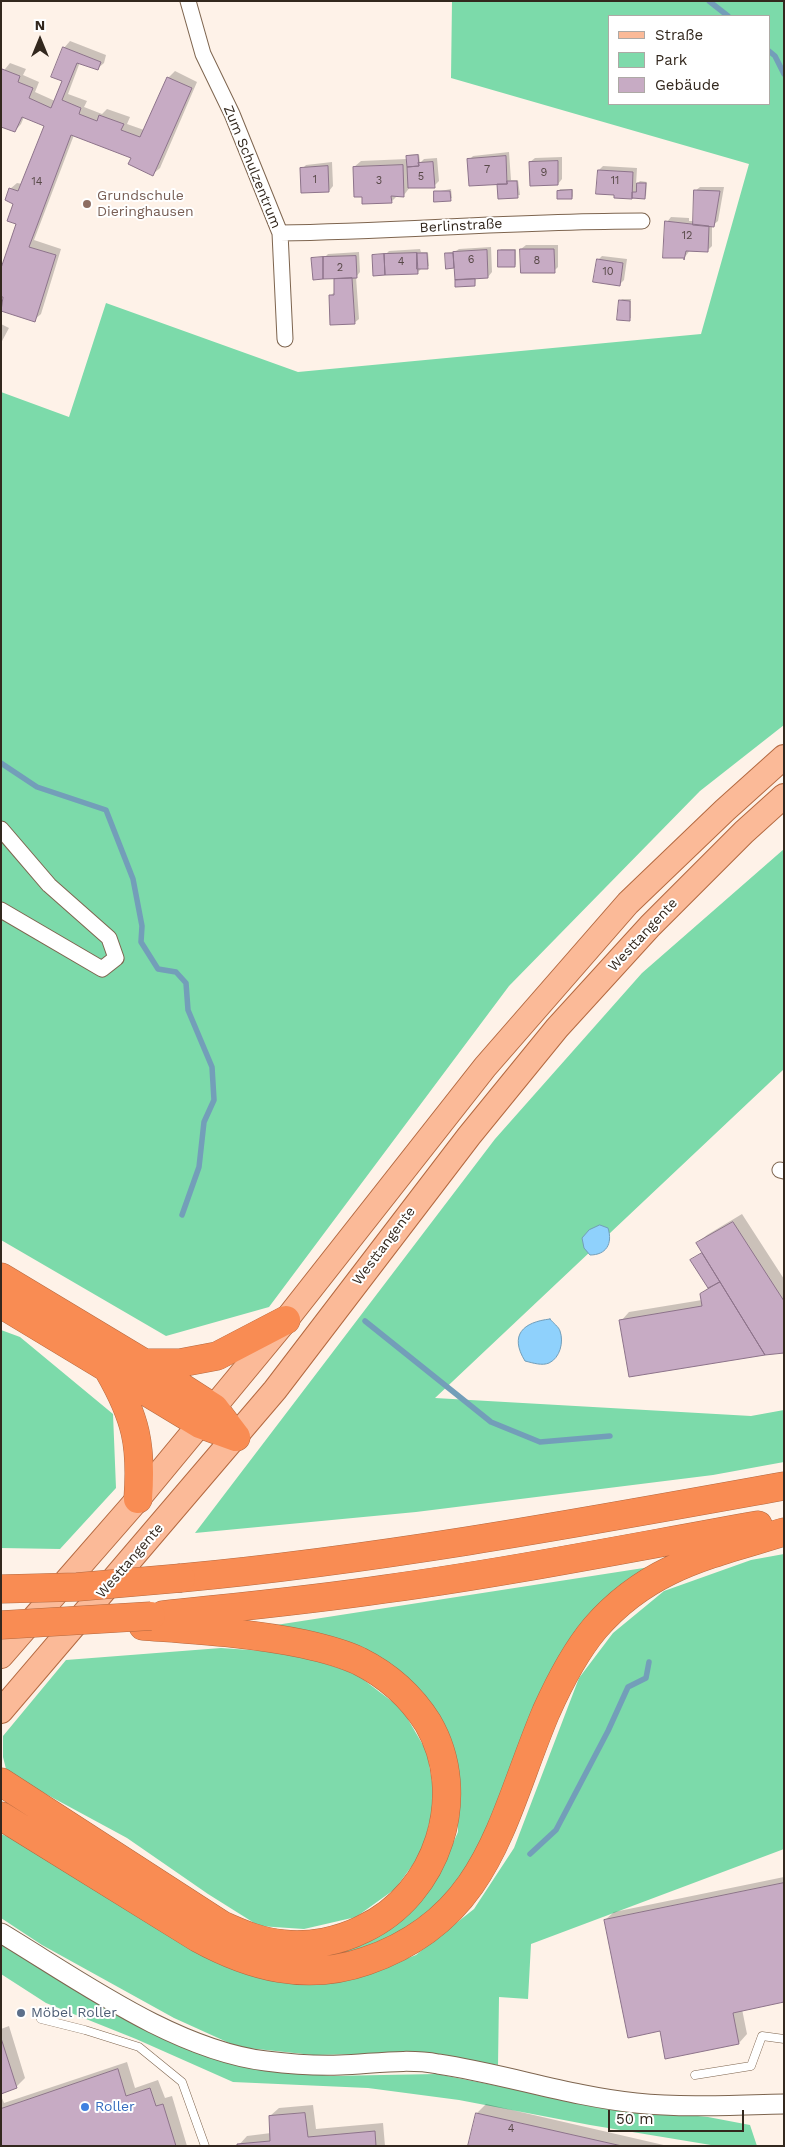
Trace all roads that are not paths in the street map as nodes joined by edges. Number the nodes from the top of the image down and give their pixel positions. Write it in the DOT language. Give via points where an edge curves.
graph roads {
  1 [pos="188,1"];
  2 [pos="642,221"];
  3 [pos="280,232"];
  4 [pos="284,339"];
  5 [pos="784,758"];
  6 [pos="784,796"];
  7 [pos="1,829"];
  8 [pos="1,910"];
  9 [pos="1,1277"];
  10 [pos="1,1304"];
  11 [pos="286,1320"];
  12 [pos="144,1363"];
  13 [pos="109,1371"];
  14 [pos="207,1416"];
  15 [pos="236,1437"];
  16 [pos="784,1486"];
  17 [pos="138,1499"];
  18 [pos="784,1520"];
  19 [pos="784,1532"];
  20 [pos="2,1582"];
  21 [pos="147,1621"];
  22 [pos="1,1625"];
  23 [pos="1,1656"];
  24 [pos="1,1711"];
  25 [pos="1,1782"];
  26 [pos="4,1820"];
  27 [pos="1,1933"];
  28 [pos="41,2019"];
  29 [pos="784,2039"];
  30 [pos="695,2074"];
  31 [pos="784,2104"];
  32 [pos="205,2146"];
  1 -- 3 [label="street, Zum Schulzentrum" via="203,54 232,114"];
  2 -- 3 [label="street, Berlinstraße"];
  3 -- 4 [label="street, Zum Schulzentrum"];
  5 -- 11 [label="main road" via="628,902 485,1067"];
  6 -- 15 [label="main road, Westtangente" via="650,926 558,1028 469,1136"];
  7 -- 8 [label="street" via="49,885 109,938 116,958 102,969"];
  9 -- 12 [label="highway"];
  10 -- 13 [label="highway"];
  11 -- 12 [label="highway" via="217,1356 180,1364"];
  11 -- 14 [label="main road"];
  12 -- 14 [label="highway"];
  13 -- 14 [label="highway"];
  13 -- 17 [label="highway" via="126,1400 136,1432 141,1465"];
  14 -- 15 [label="highway"];
  14 -- 17 [label="main road"];
  15 -- 24 [label="main road, Westtangente"];
  16 -- 20 [label="highway, bridge" via="403,1551 270,1570 77,1587"];
  17 -- 23 [label="main road"];
  18 -- 21 [label="highway" via="493,1573"];
  19 -- 26 [label="highway" via="677,1566 644,1583 615,1606 593,1630 557,1688 507,1815 484,1866 466,1894 444,1918 388,1954 324,1970 291,1970 227,1954"];
  21 -- 22 [label="highway, bridge"];
  21 -- 25 [label="highway" via="322,1648 357,1660 385,1676 409,1698 428,1724 441,1754 447,1785 446,1818 437,1849 423,1878 402,1903 377,1923 347,1937 316,1944 283,1944 252,1938 222,1925"];
  27 -- 31 [label="street" via="166,2029 235,2055 304,2064 429,2062 551,2089 636,2103 680,2106"];
  28 -- 32 [label="lane" via="139,2047 182,2082"];
  29 -- 30 [label="lane" via="762,2036 750,2066"];
}
